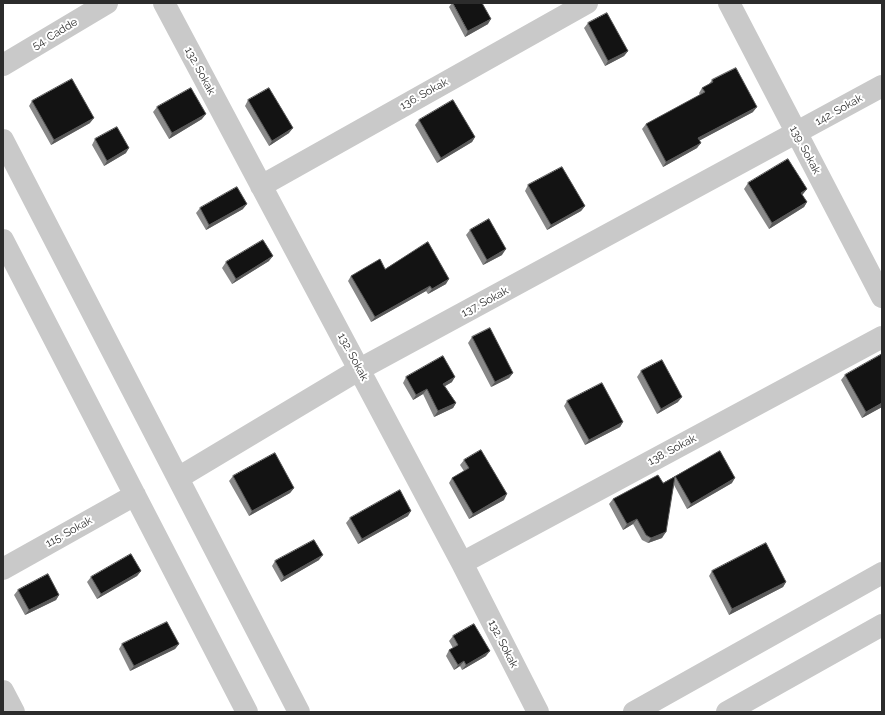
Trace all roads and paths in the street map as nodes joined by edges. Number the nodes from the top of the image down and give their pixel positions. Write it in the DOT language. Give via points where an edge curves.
graph roads {
  1 [pos="106,3"];
  2 [pos="164,3"];
  3 [pos="587,3"];
  4 [pos="729,3"];
  5 [pos="3,65"];
  6 [pos="882,86"];
  7 [pos="796,133"];
  8 [pos="3,140"];
  9 [pos="261,186"];
  10 [pos="3,240"];
  11 [pos="882,297"];
  12 [pos="882,338"];
  13 [pos="360,369"];
  14 [pos="178,478"];
  15 [pos="135,495"];
  16 [pos="462,563"];
  17 [pos="3,569"];
  18 [pos="882,573"];
  19 [pos="882,625"];
  20 [pos="3,690"];
  21 [pos="14,712"];
  22 [pos="247,712"];
  23 [pos="299,712"];
  24 [pos="538,712"];
  25 [pos="634,712"];
  26 [pos="727,712"];
  1 -- 5 [label="street, 54. Cadde"];
  2 -- 9 [label="street, 132. Sokak"];
  3 -- 9 [label="street, 136. Sokak"];
  4 -- 7 [label="street, 139. Sokak"];
  6 -- 7 [label="street, 142. Sokak"];
  7 -- 11 [label="street, 139. Sokak"];
  7 -- 13 [label="street, 137. Sokak"];
  8 -- 14 [label="street"];
  9 -- 13 [label="street, 132. Sokak"];
  10 -- 15 [label="street"];
  12 -- 16 [label="street, 138. Sokak"];
  13 -- 14 [label="street, 137. Sokak"];
  13 -- 16 [label="street, 132. Sokak"];
  14 -- 23 [label="street"];
  15 -- 17 [label="street, 115. Sokak"];
  15 -- 22 [label="street"];
  16 -- 24 [label="street, 132. Sokak"];
  18 -- 25 [label="street"];
  19 -- 26 [label="street"];
  20 -- 21 [label="street"];
}
